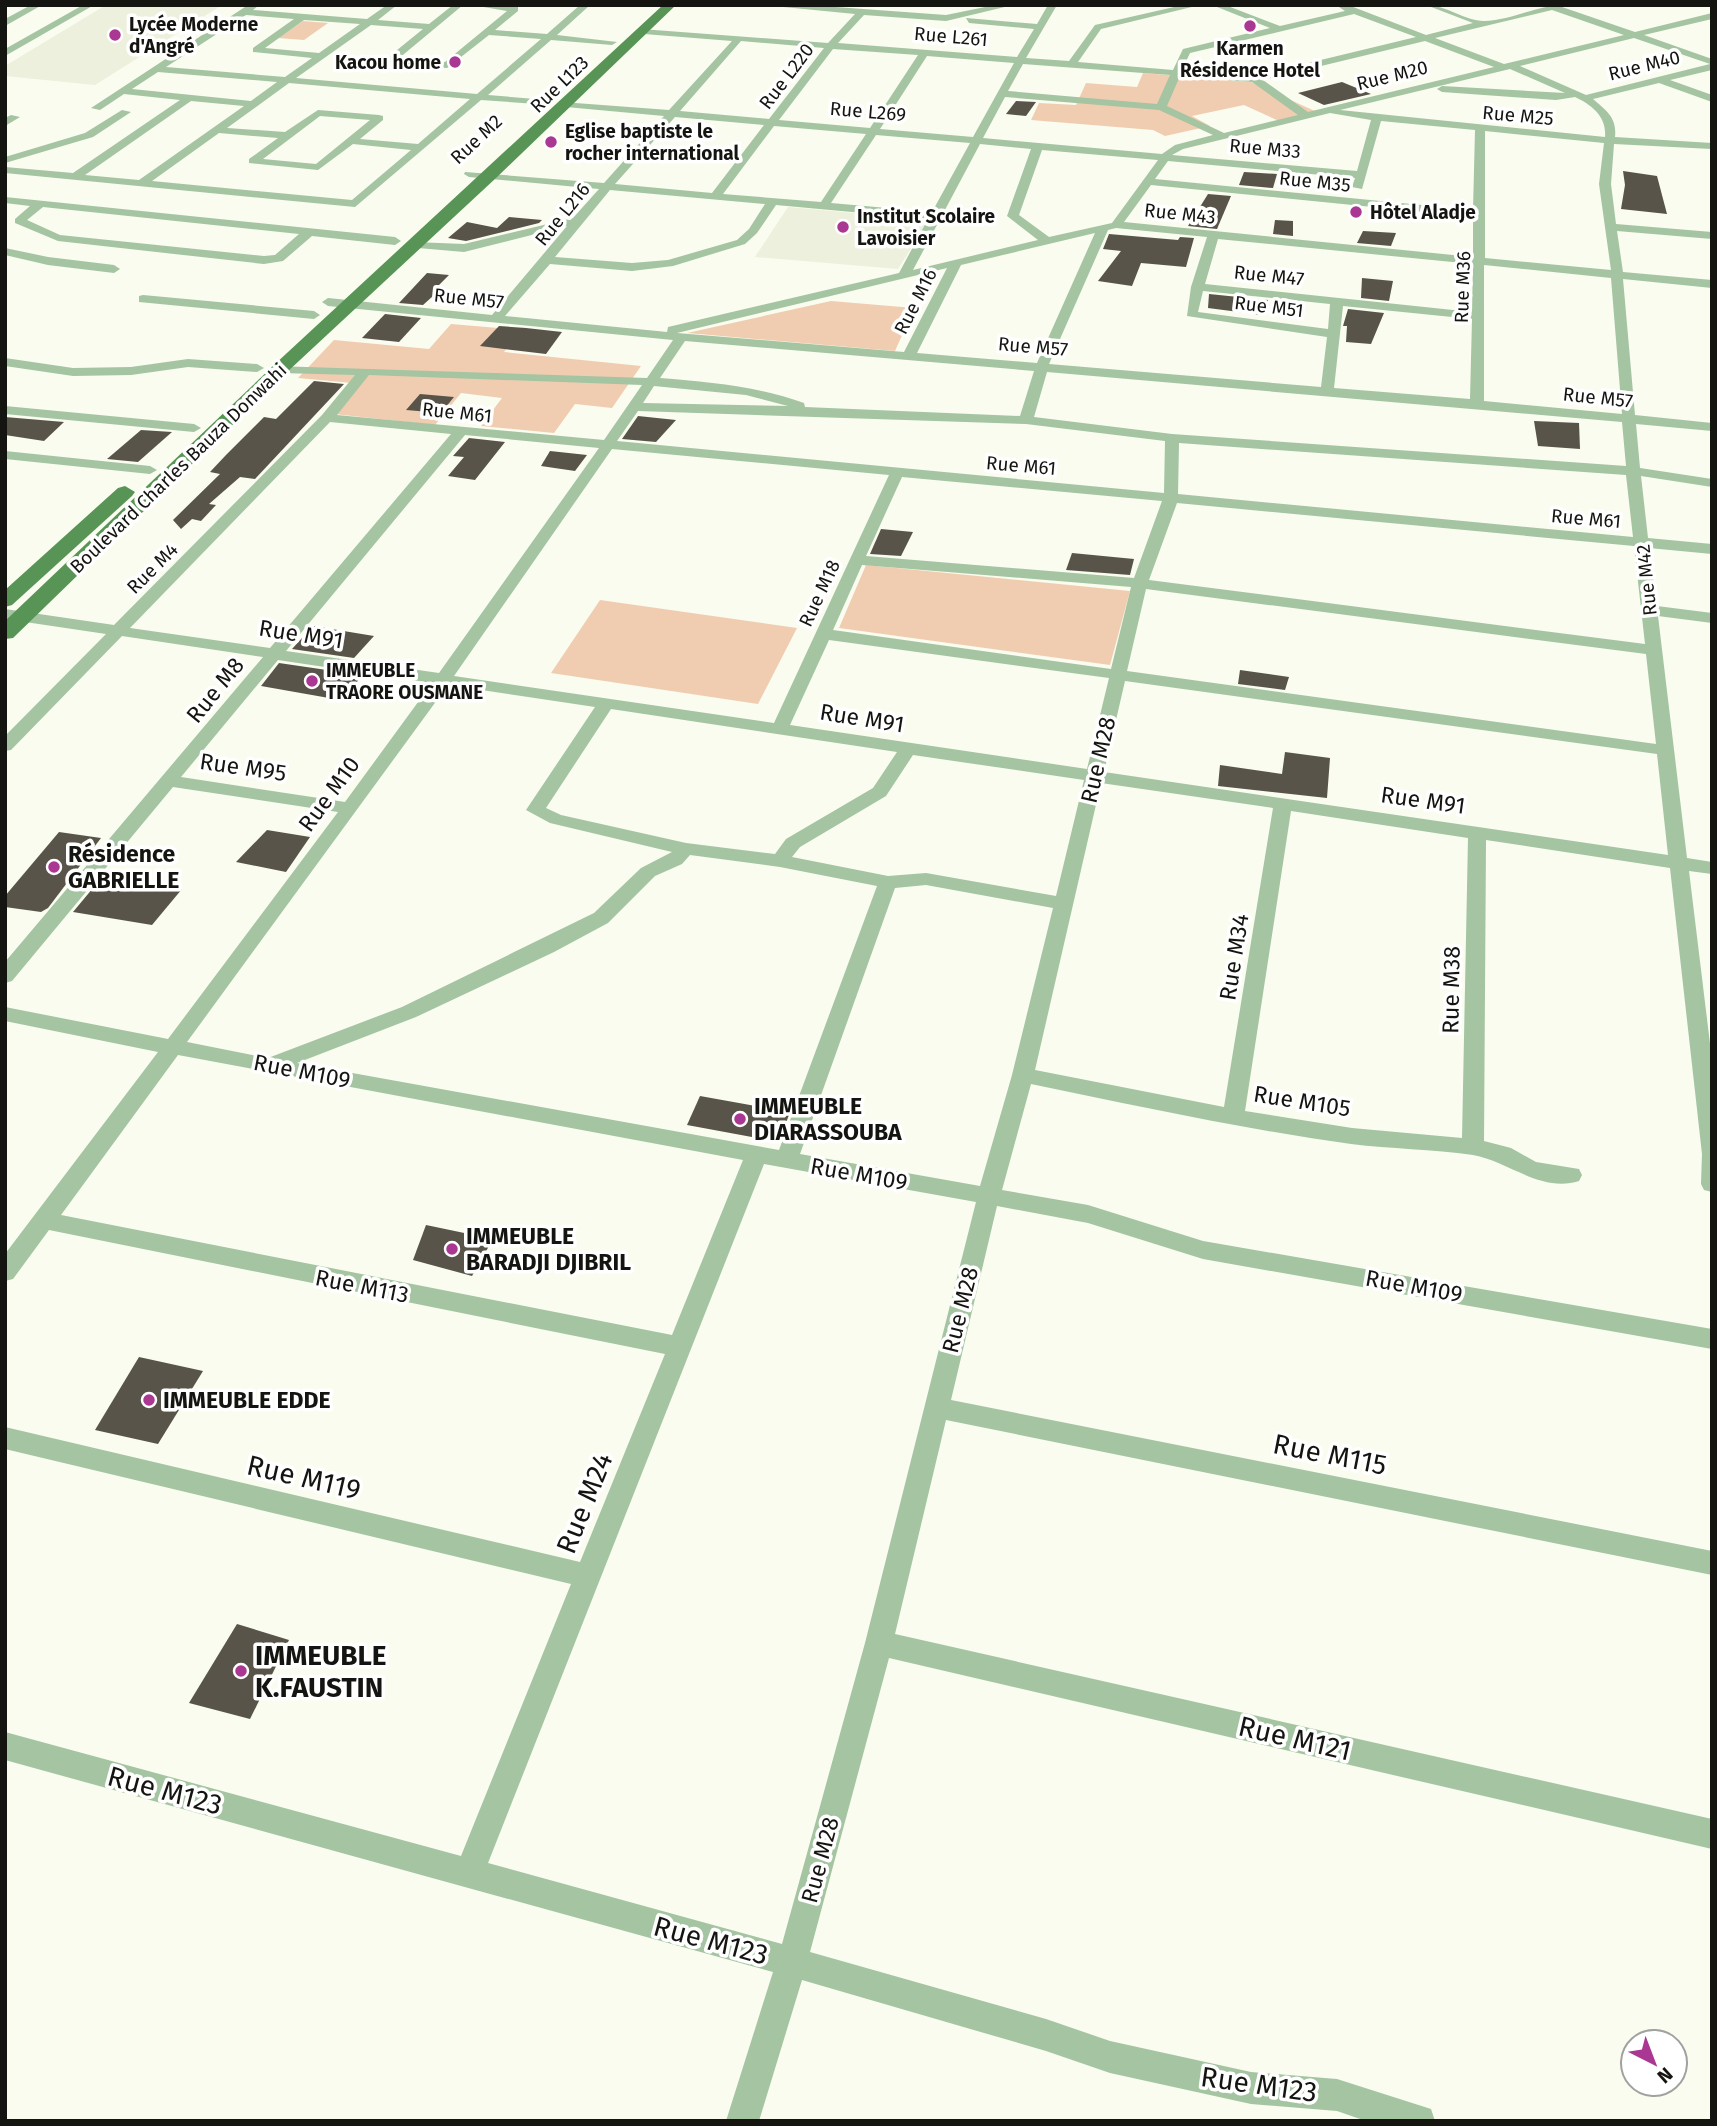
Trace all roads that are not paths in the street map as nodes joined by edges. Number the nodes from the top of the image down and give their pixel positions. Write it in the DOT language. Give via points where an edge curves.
graph roads {
  1 [pos="38,5"];
  2 [pos="90,5"];
  3 [pos="255,5"];
  4 [pos="393,5"];
  5 [pos="459,5"];
  6 [pos="475,5"];
  7 [pos="586,5"];
  8 [pos="651,5"];
  9 [pos="670,5"];
  10 [pos="767,5"];
  11 [pos="1009,5"];
  12 [pos="1053,5"];
  13 [pos="1196,5"];
  14 [pos="1216,5"];
  15 [pos="1339,5"];
  16 [pos="1430,5"];
  17 [pos="787,6"];
  18 [pos="1553,6"];
  19 [pos="1355,11"];
  20 [pos="244,12"];
  21 [pos="5,13"];
  22 [pos="861,13"];
  23 [pos="22,14"];
  24 [pos="1712,16"];
  25 [pos="302,17"];
  26 [pos="946,18"];
  27 [pos="369,22"];
  28 [pos="5,23"];
  29 [pos="1483,24"];
  30 [pos="428,27"];
  31 [pos="1038,27"];
  32 [pos="1277,29"];
  33 [pos="644,31"];
  34 [pos="489,32"];
  35 [pos="1634,35"];
  36 [pos="550,37"];
  37 [pos="740,37"];
  38 [pos="1426,38"];
  39 [pos="612,42"];
  40 [pos="832,44"];
  41 [pos="925,52"];
  42 [pos="5,53"];
  43 [pos="321,56"];
  44 [pos="1020,60"];
  45 [pos="1072,64"];
  46 [pos="1712,64"];
  47 [pos="1509,67"];
  48 [pos="158,68"];
  49 [pos="1177,74"];
  50 [pos="288,79"];
  51 [pos="1255,79"];
  52 [pos="1657,79"];
  53 [pos="1421,87"];
  54 [pos="122,91"];
  55 [pos="1002,93"];
  56 [pos="1581,96"];
  57 [pos="190,97"];
  58 [pos="479,97"];
  59 [pos="1712,99"];
  60 [pos="547,103"];
  61 [pos="253,104"];
  62 [pos="566,104"];
  63 [pos="1161,107"];
  64 [pos="676,112"];
  65 [pos="1322,112"];
  66 [pos="1306,116"];
  67 [pos="1377,118"];
  68 [pos="774,121"];
  69 [pos="872,129"];
  70 [pos="1480,129"];
  71 [pos="218,130"];
  72 [pos="284,135"];
  73 [pos="1223,136"];
  74 [pos="508,138"];
  75 [pos="978,139"];
  76 [pos="1608,140"];
  77 [pos="352,141"];
  78 [pos="1038,145"];
  79 [pos="1712,146"];
  80 [pos="421,148"];
  81 [pos="489,156"];
  82 [pos="1166,156"];
  83 [pos="5,160"];
  84 [pos="5,170"];
  85 [pos="1360,175"];
  86 [pos="76,176"];
  87 [pos="491,176"];
  88 [pos="465,177"];
  89 [pos="1146,181"];
  90 [pos="143,182"];
  91 [pos="607,186"];
  92 [pos="715,196"];
  93 [pos="5,200"];
  94 [pos="772,202"];
  95 [pos="1356,202"];
  96 [pos="41,204"];
  97 [pos="824,206"];
  98 [pos="428,212"];
  99 [pos="1481,214"];
  100 [pos="936,216"];
  101 [pos="577,220"];
  102 [pos="1116,225"];
  103 [pos="1609,227"];
  104 [pos="1103,228"];
  105 [pos="309,232"];
  106 [pos="1213,236"];
  107 [pos="1712,236"];
  108 [pos="394,241"];
  109 [pos="1048,242"];
  110 [pos="418,244"];
  111 [pos="5,251"];
  112 [pos="547,260"];
  113 [pos="1480,262"];
  114 [pos="956,265"];
  115 [pos="114,269"];
  116 [pos="1617,274"];
  117 [pos="903,275"];
  118 [pos="1712,284"];
  119 [pos="1197,287"];
  120 [pos="143,299"];
  121 [pos="1338,301"];
  122 [pos="352,304"];
  123 [pos="321,309"];
  124 [pos="1478,316"];
  125 [pos="494,320"];
  126 [pos="655,334"];
  127 [pos="1335,334"];
  128 [pos="681,337"];
  129 [pos="909,355"];
  130 [pos="5,362"];
  131 [pos="1042,366"];
  132 [pos="257,368"];
  133 [pos="280,369"];
  134 [pos="365,372"];
  135 [pos="651,382"];
  136 [pos="1327,391"];
  137 [pos="1477,404"];
  138 [pos="634,407"];
  139 [pos="5,410"];
  140 [pos="809,411"];
  141 [pos="327,418"];
  142 [pos="1629,419"];
  143 [pos="1026,420"];
  144 [pos="1712,427"];
  145 [pos="194,428"];
  146 [pos="460,432"];
  147 [pos="1172,438"];
  148 [pos="608,446"];
  149 [pos="5,454"];
  150 [pos="150,470"];
  151 [pos="1633,471"];
  152 [pos="897,473"];
  153 [pos="1712,483"];
  154 [pos="1171,498"];
  155 [pos="1642,542"];
  156 [pos="1712,549"];
  157 [pos="857,560"];
  158 [pos="1140,583"];
  159 [pos="5,601"];
  160 [pos="1650,610"];
  161 [pos="14,616"];
  162 [pos="1712,618"];
  163 [pos="117,631"];
  164 [pos="5,633"];
  165 [pos="823,634"];
  166 [pos="1654,650"];
  167 [pos="273,655"];
  168 [pos="1119,674"];
  169 [pos="441,681"];
  170 [pos="605,705"];
  171 [pos="779,730"];
  172 [pos="5,746"];
  173 [pos="907,750"];
  174 [pos="1665,750"];
  175 [pos="1094,778"];
  176 [pos="169,781"];
  177 [pos="1283,805"];
  178 [pos="351,808"];
  179 [pos="1477,833"];
  180 [pos="686,849"];
  181 [pos="780,862"];
  182 [pos="1677,863"];
  183 [pos="1712,868"];
  184 [pos="888,882"];
  185 [pos="1064,904"];
  186 [pos="5,976"];
  187 [pos="1704,999"];
  188 [pos="5,1014"];
  189 [pos="175,1045"];
  190 [pos="269,1066"];
  191 [pos="1023,1075"];
  192 [pos="1233,1117"];
  193 [pos="1473,1147"];
  194 [pos="1712,1154"];
  195 [pos="756,1156"];
  196 [pos="786,1161"];
  197 [pos="1571,1175"];
  198 [pos="1712,1184"];
  199 [pos="988,1198"];
  200 [pos="44,1220"];
  201 [pos="5,1272"];
  202 [pos="1712,1339"];
  203 [pos="681,1347"];
  204 [pos="936,1408"];
  205 [pos="5,1438"];
  206 [pos="1712,1563"];
  207 [pos="589,1576"];
  208 [pos="879,1643"];
  209 [pos="5,1746"];
  210 [pos="1712,1834"];
  211 [pos="469,1873"];
  212 [pos="792,1962"];
  213 [pos="742,2121"];
  214 [pos="1419,2121"];
  1 -- 23 [label="street"];
  2 -- 42 [label="street"];
  3 -- 20 [label="street"];
  4 -- 27 [label="street"];
  5 -- 30 [label="street"];
  6 -- 34 [label="street" via="517,11"];
  7 -- 36 [label="street"];
  8 -- 39 [label="main road, Rue M2"];
  9 -- 33 [label="main road, Rue L123"];
  10 -- 17 [label="street"];
  11 -- 26 [label="street"];
  12 -- 31 [label="street"];
  13 -- 45 [label="street" via="1098,27"];
  14 -- 32 [label="street"];
  15 -- 19 [label="street, Rue M42"];
  16 -- 29 [label="street"];
  17 -- 22 [label="street"];
  18 -- 29 [label="street, Rue L261"];
  18 -- 35 [label="street"];
  19 -- 32 [label="street"];
  19 -- 38 [label="street, Rue M42"];
  20 -- 25 [label="street"];
  20 -- 48 [label="street"];
  21 -- 23 [label="street"];
  22 -- 26 [label="street"];
  22 -- 40 [label="street, Rue L220"];
  23 -- 28 [label="street"];
  24 -- 35 [label="street, Rue M20"];
  25 -- 27 [label="street"];
  25 -- 43 [label="street" via="256,50"];
  26 -- 31 [label="street"];
  27 -- 30 [label="street"];
  27 -- 43 [label="street"];
  29 -- 38 [label="street, Rue L261"];
  30 -- 34 [label="street" via="389,61 445,66"];
  31 -- 44 [label="street"];
  32 -- 49 [label="street" via="1189,49"];
  33 -- 37 [label="street, Rue L261"];
  33 -- 62 [label="main road, Rue L123"];
  34 -- 36 [label="street"];
  35 -- 46 [label="street"];
  35 -- 47 [label="street, Rue M20"];
  36 -- 39 [label="street"];
  36 -- 58 [label="street"];
  37 -- 40 [label="street, Rue L261"];
  37 -- 64 [label="street, Rue L216"];
  38 -- 47 [label="street, Rue M42"];
  38 -- 51 [label="street, Rue L261"];
  39 -- 60 [label="main road, Rue M2"];
  40 -- 41 [label="street, Rue L261"];
  40 -- 68 [label="street, Rue L220"];
  41 -- 44 [label="street, Rue L261"];
  41 -- 69 [label="street"];
  43 -- 50 [label="street"];
  44 -- 45 [label="street, Rue L261"];
  44 -- 55 [label="street"];
  45 -- 49 [label="street, Rue L261"];
  46 -- 52 [label="street, Rue M40"];
  47 -- 53 [label="street, Rue M20"];
  47 -- 56 [label="street, Rue M42"];
  48 -- 50 [label="street"];
  48 -- 54 [label="street"];
  49 -- 51 [label="street, Rue L261"];
  49 -- 63 [label="street"];
  50 -- 58 [label="street"];
  50 -- 61 [label="street"];
  51 -- 66 [label="street"];
  52 -- 56 [label="street, Rue M40"];
  52 -- 59 [label="street"];
  53 -- 56 [label="street, Rue M40"];
  53 -- 65 [label="street, Rue M20"];
  54 -- 57 [label="street"];
  54 -- 83 [label="street" via="96,108 126,114 100,130"];
  55 -- 63 [label="street"];
  55 -- 75 [label="street"];
  56 -- 76 [label="street, Rue M42" via="1610,120"];
  57 -- 61 [label="street"];
  57 -- 86 [label="street"];
  58 -- 60 [label="street"];
  58 -- 80 [label="street"];
  60 -- 74 [label="main road, Rue M2"];
  61 -- 71 [label="street"];
  62 -- 64 [label="street, Rue L269"];
  62 -- 87 [label="main road, Rue L123"];
  63 -- 73 [label="street"];
  64 -- 68 [label="street, Rue L269"];
  64 -- 91 [label="street, Rue L216"];
  65 -- 66 [label="street, Rue M20"];
  65 -- 67 [label="street, Rue M25"];
  66 -- 73 [label="street, Rue M20"];
  67 -- 70 [label="street, Rue M25"];
  67 -- 85 [label="street"];
  68 -- 69 [label="street, Rue L269"];
  68 -- 92 [label="street, Rue L220"];
  69 -- 75 [label="street, Rue L269"];
  69 -- 97 [label="street"];
  70 -- 76 [label="street, Rue M25"];
  70 -- 99 [label="street, Rue M36"];
  71 -- 72 [label="street"];
  71 -- 90 [label="street"];
  72 -- 77 [label="street" via="318,113 379,118"];
  72 -- 77 [label="street" via="253,161 318,167"];
  73 -- 82 [label="street, Rue M20" via="1179,147"];
  75 -- 78 [label="street, Rue L269"];
  75 -- 100 [label="street"];
  76 -- 79 [label="street, Rue M25"];
  76 -- 103 [label="street, Rue M42" via="1605,184"];
  77 -- 80 [label="street"];
  78 -- 82 [label="street, Rue L269"];
  78 -- 109 [label="street" via="1013,216"];
  80 -- 90 [label="street" via="355,204"];
  81 -- 88 [label="main road, Rue M2"];
  82 -- 85 [label="street, Rue M33"];
  82 -- 89 [label="street, Rue M20"];
  84 -- 86 [label="street"];
  85 -- 95 [label="street"];
  86 -- 90 [label="street"];
  87 -- 88 [label="street"];
  87 -- 91 [label="street"];
  87 -- 110 [label="main road, Rue L123"];
  89 -- 95 [label="street, Rue M35"];
  89 -- 102 [label="street, Rue M20"];
  91 -- 92 [label="street"];
  91 -- 101 [label="street, Rue L216"];
  92 -- 94 [label="street"];
  93 -- 96 [label="street"];
  94 -- 97 [label="street"];
  94 -- 112 [label="street" via="741,242 650,267"];
  95 -- 99 [label="street, Rue M35"];
  96 -- 105 [label="street"];
  96 -- 105 [label="street" via="19,221 52,237 236,257 279,258"];
  97 -- 100 [label="street"];
  98 -- 108 [label="main road"];
  99 -- 113 [label="street, Rue M36"];
  100 -- 117 [label="street"];
  101 -- 110 [label="street" via="464,248"];
  101 -- 112 [label="street, Rue L216"];
  102 -- 104 [label="street, Rue M43"];
  102 -- 106 [label="street, Rue M43"];
  103 -- 107 [label="street"];
  103 -- 116 [label="street, Rue M42"];
  104 -- 109 [label="street, Rue M43"];
  104 -- 131 [label="street"];
  105 -- 108 [label="street"];
  106 -- 113 [label="street, Rue M43"];
  106 -- 119 [label="street"];
  108 -- 123 [label="main road"];
  109 -- 114 [label="street, Rue M43"];
  110 -- 122 [label="main road, Rue L123"];
  111 -- 115 [label="street"];
  112 -- 125 [label="street, Rue L216"];
  113 -- 116 [label="street, Rue M43"];
  113 -- 124 [label="street, Rue M36"];
  114 -- 117 [label="street, Rue M43"];
  114 -- 129 [label="street, Rue M16"];
  116 -- 118 [label="street, Rue M43"];
  116 -- 142 [label="street, Rue M42"];
  117 -- 126 [label="street, Rue M43"];
  119 -- 121 [label="street, Rue M47"];
  119 -- 127 [label="street, Rue M51" via="1191,313 1198,317"];
  120 -- 123 [label="street, Rue M57"];
  121 -- 124 [label="street, Rue M47"];
  121 -- 127 [label="street"];
  122 -- 123 [label="street, Rue M57"];
  122 -- 125 [label="street, Rue M57"];
  122 -- 133 [label="main road, Boulevard Charles Bauza Donwahi"];
  123 -- 132 [label="main road, Boulevard Charles Bauza Donwahi"];
  124 -- 137 [label="street, Rue M36"];
  125 -- 126 [label="street, Rue M57"];
  126 -- 128 [label="street, Rue M57"];
  127 -- 136 [label="street"];
  128 -- 129 [label="street, Rue M57"];
  128 -- 135 [label="street, Rue M10"];
  129 -- 131 [label="street, Rue M57"];
  130 -- 132 [label="street" via="73,372 131,371 188,363"];
  131 -- 136 [label="street, Rue M57"];
  131 -- 143 [label="street"];
  132 -- 145 [label="main road, Boulevard Charles Bauza Donwahi"];
  133 -- 134 [label="street"];
  133 -- 161 [label="main road, Boulevard Charles Bauza Donwahi"];
  134 -- 135 [label="street"];
  134 -- 141 [label="street, Rue M4"];
  135 -- 138 [label="street, Rue M10"];
  135 -- 140 [label="street" via="769,394"];
  136 -- 137 [label="street, Rue M57"];
  137 -- 142 [label="street, Rue M57"];
  138 -- 140 [label="street"];
  138 -- 148 [label="street, Rue M10"];
  139 -- 145 [label="street"];
  140 -- 143 [label="street"];
  141 -- 146 [label="street, Rue M61"];
  141 -- 163 [label="street, Rue M4"];
  142 -- 144 [label="street, Rue M57"];
  142 -- 151 [label="street, Rue M42"];
  143 -- 147 [label="street"];
  145 -- 150 [label="main road, Boulevard Charles Bauza Donwahi"];
  146 -- 148 [label="street, Rue M61"];
  146 -- 167 [label="street, Rue M8"];
  147 -- 151 [label="street"];
  147 -- 154 [label="street, Rue M28"];
  148 -- 152 [label="street, Rue M61"];
  148 -- 169 [label="street, Rue M10"];
  149 -- 150 [label="street"];
  150 -- 159 [label="main road, Boulevard Charles Bauza Donwahi"];
  151 -- 153 [label="street"];
  151 -- 155 [label="street, Rue M42"];
  152 -- 154 [label="street, Rue M61"];
  152 -- 157 [label="street, Rue M18"];
  154 -- 155 [label="street, Rue M61"];
  154 -- 158 [label="street, Rue M28"];
  155 -- 156 [label="street, Rue M61"];
  155 -- 160 [label="street, Rue M42"];
  157 -- 158 [label="street"];
  157 -- 165 [label="street, Rue M18"];
  158 -- 166 [label="street"];
  158 -- 168 [label="street, Rue M28"];
  160 -- 162 [label="street"];
  160 -- 166 [label="street, Rue M42"];
  161 -- 163 [label="street, Rue M91"];
  161 -- 164 [label="main road, Boulevard Charles Bauza Donwahi"];
  163 -- 167 [label="street, Rue M91"];
  163 -- 172 [label="street, Rue M4"];
  165 -- 168 [label="street"];
  165 -- 171 [label="street, Rue M18"];
  166 -- 174 [label="street, Rue M42"];
  167 -- 169 [label="street, Rue M91"];
  167 -- 176 [label="street, Rue M8"];
  168 -- 174 [label="street"];
  168 -- 175 [label="street, Rue M28"];
  169 -- 170 [label="street, Rue M91"];
  169 -- 178 [label="street, Rue M10"];
  170 -- 171 [label="street, Rue M91"];
  170 -- 180 [label="street" via="535,810"];
  171 -- 173 [label="street, Rue M91"];
  173 -- 175 [label="street, Rue M91"];
  173 -- 181 [label="street" via="880,792 793,843"];
  174 -- 182 [label="street, Rue M42"];
  175 -- 177 [label="street, Rue M91"];
  175 -- 185 [label="street, Rue M28"];
  176 -- 178 [label="street, Rue M95"];
  176 -- 186 [label="street, Rue M8"];
  177 -- 179 [label="street, Rue M91"];
  177 -- 192 [label="street, Rue M34"];
  178 -- 189 [label="street, Rue M10"];
  179 -- 182 [label="street, Rue M91"];
  179 -- 193 [label="street, Rue M38"];
  180 -- 181 [label="street"];
  180 -- 190 [label="street" via="675,860 648,872 601,918 547,947 409,1012"];
  181 -- 184 [label="street"];
  182 -- 183 [label="street, Rue M91"];
  182 -- 187 [label="street, Rue M42"];
  184 -- 185 [label="street" via="926,878"];
  184 -- 196 [label="street"];
  185 -- 191 [label="street, Rue M28"];
  187 -- 194 [label="street, Rue M42"];
  188 -- 189 [label="street, Rue M109"];
  189 -- 190 [label="street, Rue M109"];
  189 -- 200 [label="street, Rue M10"];
  190 -- 195 [label="street, Rue M109"];
  191 -- 192 [label="street, Rue M105"];
  191 -- 199 [label="street, Rue M28"];
  192 -- 193 [label="street, Rue M105" via="1352,1136"];
  193 -- 197 [label="street, Rue M105" via="1503,1154 1532,1170"];
  194 -- 198 [label="street, Rue M42"];
  195 -- 196 [label="street, Rue M109"];
  195 -- 203 [label="street, Rue M24"];
  196 -- 199 [label="street, Rue M109"];
  199 -- 202 [label="street, Rue M109" via="1088,1214 1203,1250"];
  199 -- 204 [label="street, Rue M28"];
  200 -- 201 [label="street, Rue M10"];
  200 -- 203 [label="street, Rue M113"];
  203 -- 207 [label="street, Rue M24"];
  204 -- 206 [label="street, Rue M115"];
  204 -- 208 [label="street, Rue M28"];
  205 -- 207 [label="street, Rue M119"];
  207 -- 211 [label="street, Rue M24"];
  208 -- 210 [label="street, Rue M121"];
  208 -- 212 [label="street, Rue M28"];
  209 -- 211 [label="street, Rue M123"];
  211 -- 212 [label="street, Rue M123"];
  212 -- 213 [label="street, Rue M28"];
  212 -- 214 [label="street, Rue M123" via="1110,2057 1251,2088 1337,2095"];
}
